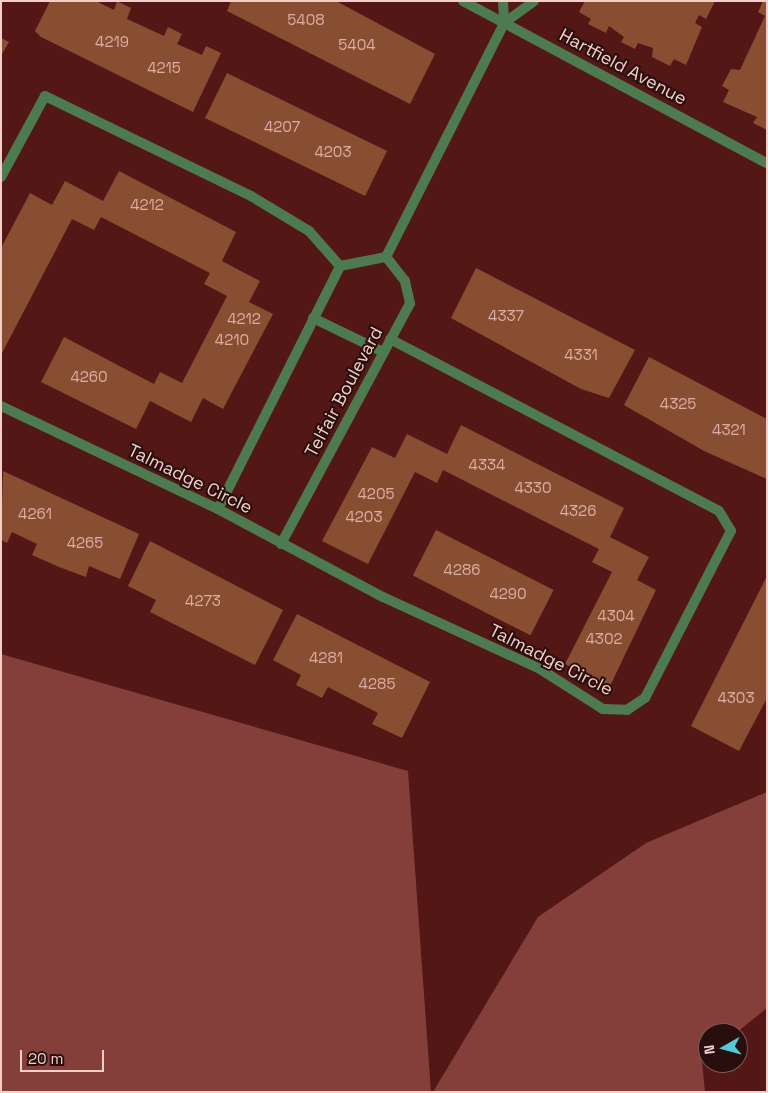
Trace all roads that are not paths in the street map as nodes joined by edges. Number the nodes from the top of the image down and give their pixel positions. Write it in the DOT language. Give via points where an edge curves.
graph roads {
  1 [pos="463,1"];
  2 [pos="503,1"];
  3 [pos="534,1"];
  4 [pos="504,23"];
  5 [pos="767,163"];
  6 [pos="1,177"];
  7 [pos="386,257"];
  8 [pos="340,266"];
  9 [pos="313,318"];
  10 [pos="390,339"];
  11 [pos="383,352"];
  12 [pos="1,406"];
  13 [pos="218,509"];
  14 [pos="281,544"];
  1 -- 4 [label="street, Hartfield Avenue"];
  2 -- 4 [label="street"];
  3 -- 4 [label="street"];
  4 -- 5 [label="street, Hartfield Avenue"];
  4 -- 7 [label="street"];
  6 -- 8 [label="street" via="45,96 251,196 309,231"];
  7 -- 8 [label="street"];
  7 -- 10 [label="street, Telfair Boulevard" via="405,280 410,303"];
  8 -- 9 [label="street"];
  9 -- 11 [label="street"];
  9 -- 13 [label="street"];
  10 -- 11 [label="street, Telfair Boulevard"];
  10 -- 14 [label="street, Talmadge Circle" via="719,511 731,531 645,698 627,710 604,709 540,669 383,597"];
  11 -- 14 [label="street, Telfair Boulevard"];
  12 -- 13 [label="street, Talmadge Circle"];
  13 -- 14 [label="street, Talmadge Circle"];
}
